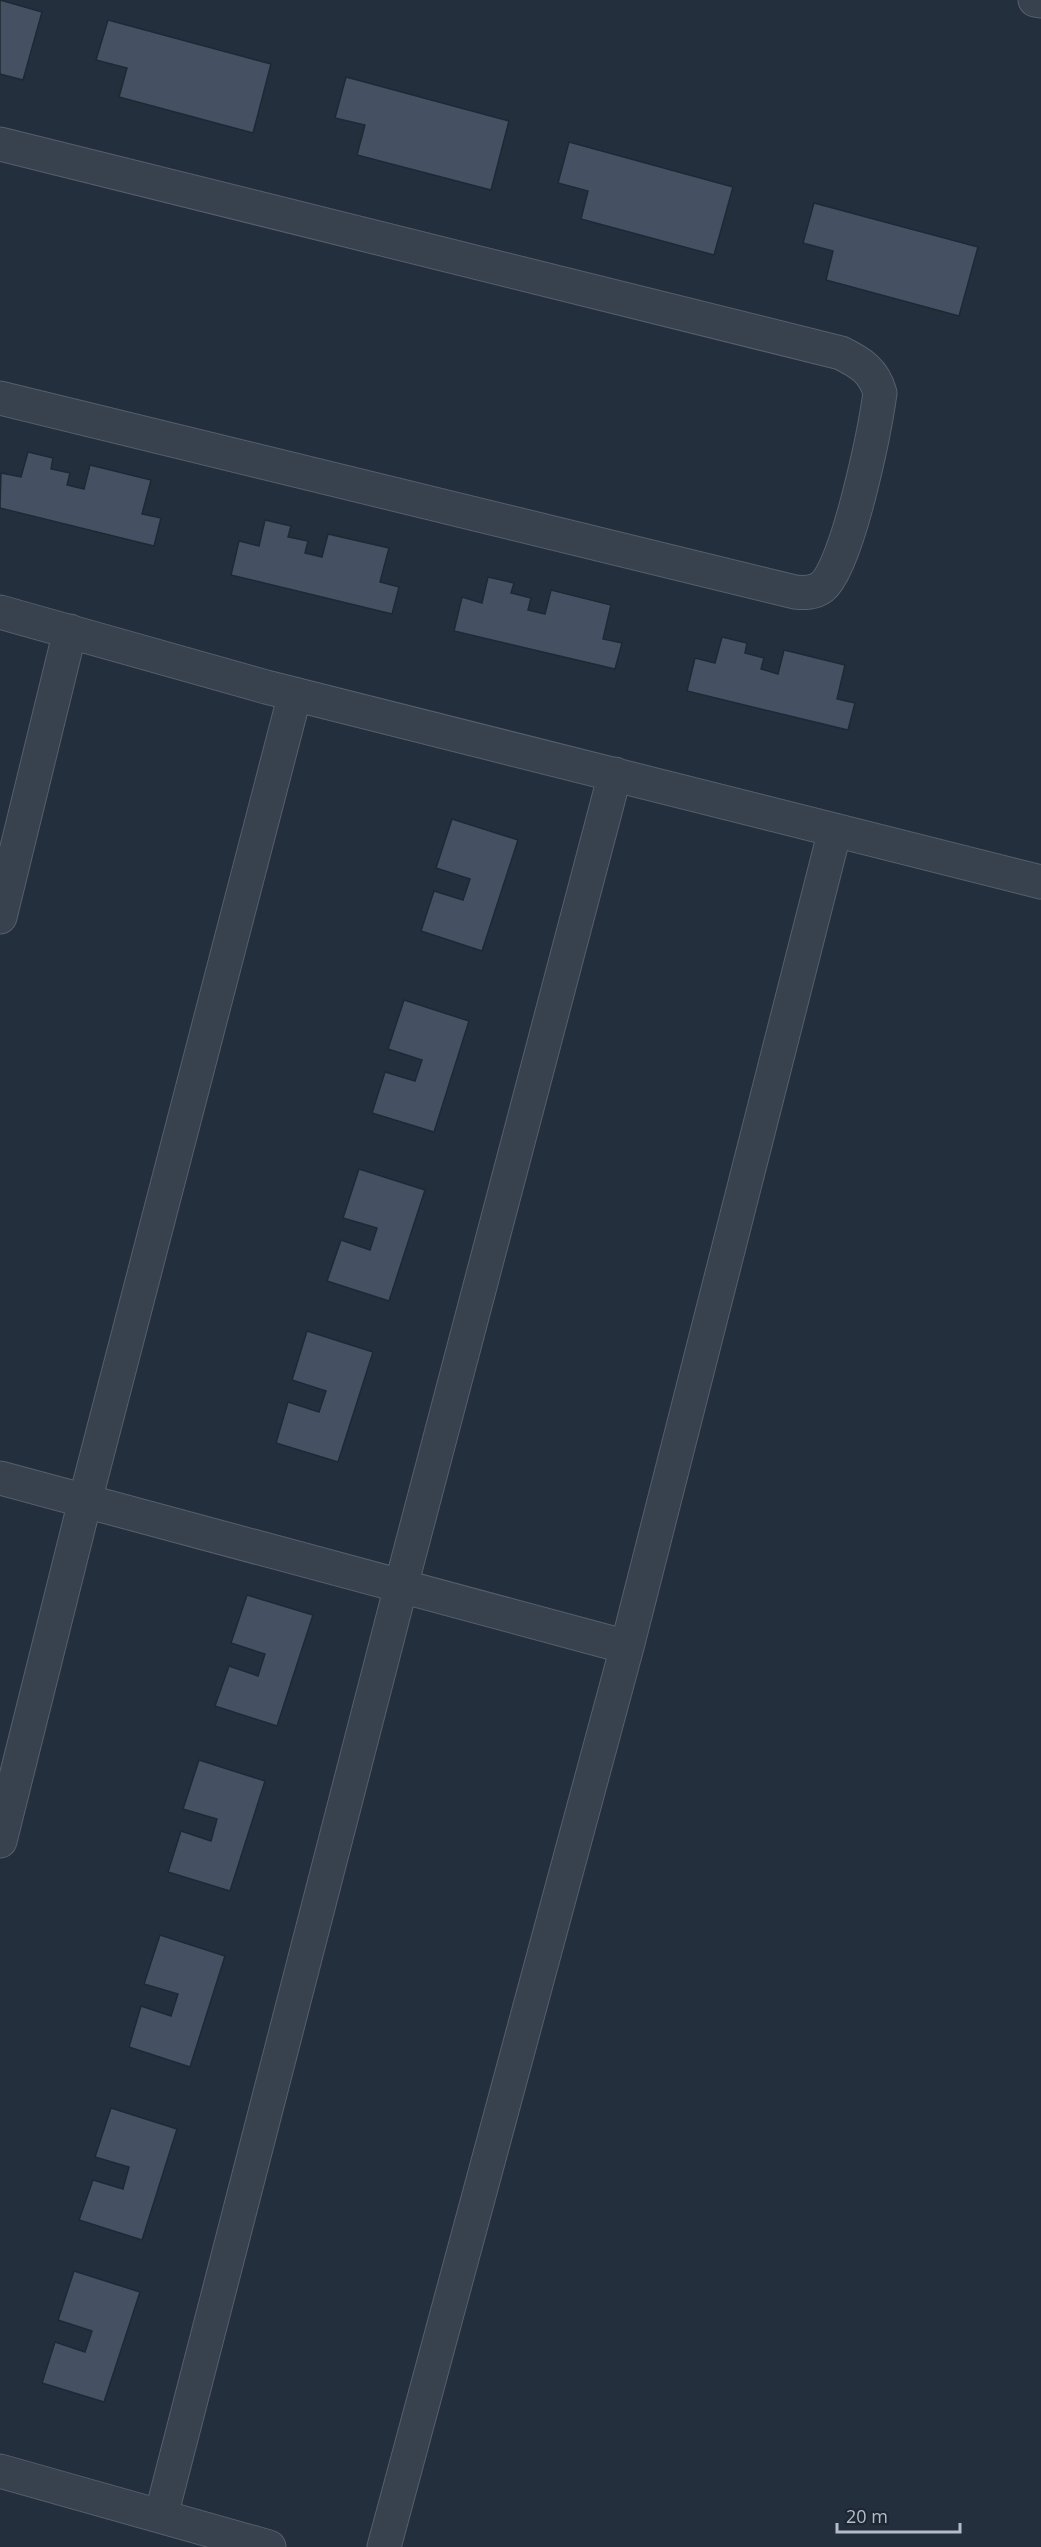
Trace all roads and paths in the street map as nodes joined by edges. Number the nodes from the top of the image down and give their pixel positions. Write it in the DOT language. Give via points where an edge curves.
graph roads {
  1 [pos="1035,0"];
  2 [pos="1041,1"];
  3 [pos="0,144"];
  4 [pos="0,398"];
  5 [pos="0,612"];
  6 [pos="70,631"];
  7 [pos="295,694"];
  8 [pos="615,774"];
  9 [pos="835,830"];
  10 [pos="1041,882"];
  11 [pos="0,917"];
  12 [pos="0,1478"];
  13 [pos="85,1501"];
  14 [pos="400,1586"];
  15 [pos="627,1647"];
  16 [pos="0,1841"];
  17 [pos="0,2471"];
  18 [pos="161,2516"];
  19 [pos="269,2547"];
  20 [pos="384,2547"];
  1 -- 2 [label="street"];
  3 -- 4 [label="street" via="841,354 868,368 880,393 839,561 822,587 808,593 582,542"];
  5 -- 6 [label="street"];
  6 -- 7 [label="street"];
  6 -- 11 [label="street"];
  7 -- 8 [label="street"];
  7 -- 13 [label="street"];
  8 -- 9 [label="street"];
  8 -- 14 [label="street"];
  9 -- 10 [label="street"];
  9 -- 15 [label="street"];
  12 -- 13 [label="street"];
  13 -- 14 [label="street"];
  13 -- 16 [label="street"];
  14 -- 15 [label="street"];
  14 -- 18 [label="street"];
  15 -- 20 [label="street"];
  17 -- 18 [label="street"];
  18 -- 19 [label="street"];
}
